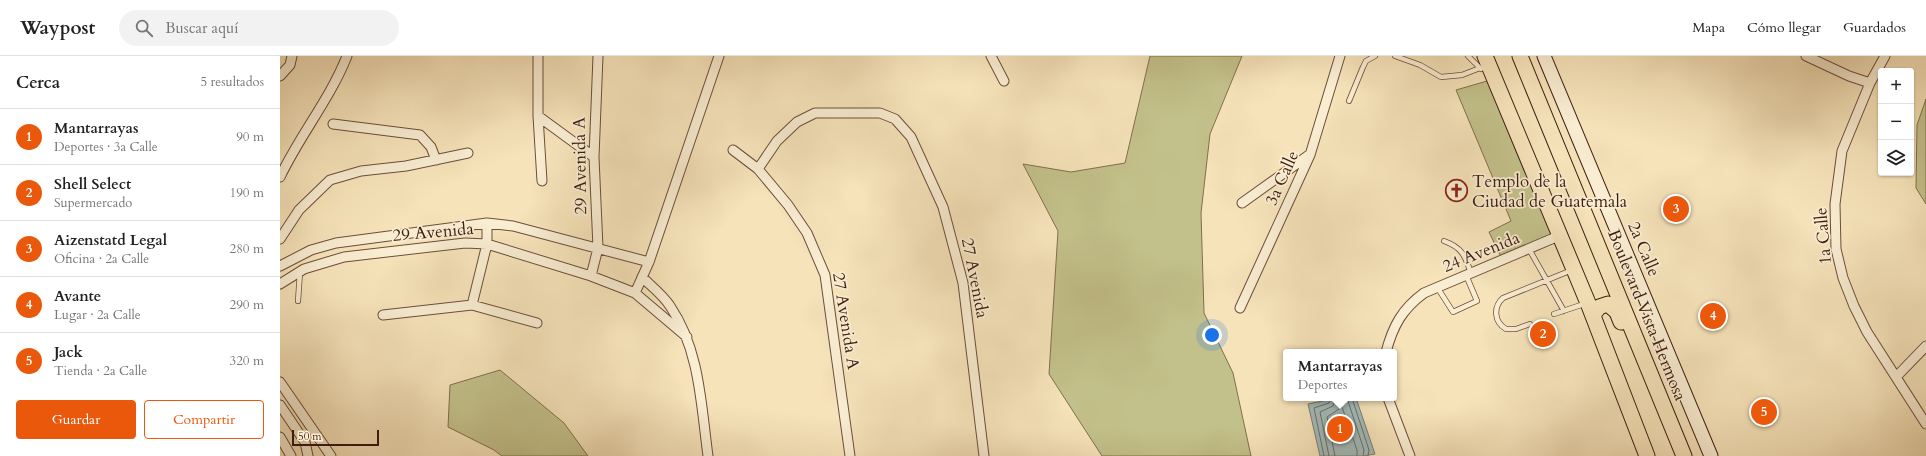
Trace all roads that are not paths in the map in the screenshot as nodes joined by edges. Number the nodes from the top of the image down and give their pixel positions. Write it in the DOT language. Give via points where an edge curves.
graph roads {
  1 [pos="292,56"];
  2 [pos="347,56"];
  3 [pos="538,56"];
  4 [pos="598,56"];
  5 [pos="720,56"];
  6 [pos="991,56"];
  7 [pos="1340,56"];
  8 [pos="1374,56"];
  9 [pos="1396,56"];
  10 [pos="1468,56"];
  11 [pos="1520,56"];
  12 [pos="1544,56"];
  13 [pos="1806,56"];
  14 [pos="1885,56"];
  15 [pos="1482,62"];
  16 [pos="280,76"];
  17 [pos="1004,81"];
  18 [pos="1870,83"];
  19 [pos="1349,102"];
  20 [pos="538,116"];
  21 [pos="333,124"];
  22 [pos="733,150"];
  23 [pos="468,153"];
  24 [pos="1310,155"];
  25 [pos="594,157"];
  26 [pos="436,160"];
  27 [pos="758,169"];
  28 [pos="280,177"];
  29 [pos="542,181"];
  30 [pos="1242,203"];
  31 [pos="487,223"];
  32 [pos="1561,235"];
  33 [pos="280,239"];
  34 [pos="1444,241"];
  35 [pos="487,244"];
  36 [pos="598,248"];
  37 [pos="1529,249"];
  38 [pos="649,262"];
  39 [pos="280,266"];
  40 [pos="1574,270"];
  41 [pos="300,272"];
  42 [pos="1469,274"];
  43 [pos="591,276"];
  44 [pos="642,277"];
  45 [pos="1548,279"];
  46 [pos="280,284"];
  47 [pos="1437,287"];
  48 [pos="635,293"];
  49 [pos="298,301"];
  50 [pos="472,304"];
  51 [pos="1240,308"];
  52 [pos="1591,309"];
  53 [pos="1564,311"];
  54 [pos="1554,314"];
  55 [pos="383,315"];
  56 [pos="537,323"];
  57 [pos="1530,324"];
  58 [pos="687,337"];
  59 [pos="1926,346"];
  60 [pos="1387,349"];
  61 [pos="1896,377"];
  62 [pos="280,382"];
  63 [pos="1389,401"];
  64 [pos="280,405"];
  65 [pos="1926,424"];
  66 [pos="1674,430"];
  67 [pos="280,437"];
  68 [pos="291,456"];
  69 [pos="308,456"];
  70 [pos="331,456"];
  71 [pos="708,456"];
  72 [pos="850,456"];
  73 [pos="984,456"];
  74 [pos="1410,456"];
  75 [pos="1648,456"];
  76 [pos="1684,456"];
  77 [pos="1711,456"];
  1 -- 16 [label="street" via="290,65"];
  2 -- 28 [label="street" via="337,80 291,154"];
  3 -- 20 [label="street"];
  4 -- 25 [label="street, 29 Avenida A"];
  5 -- 38 [label="street"];
  6 -- 17 [label="street"];
  7 -- 24 [label="street, 3a Calle"];
  8 -- 19 [label="lane" via="1366,61"];
  9 -- 15 [label="lane" via="1441,77 1462,75"];
  10 -- 15 [label="lane"];
  11 -- 66 [label="main road, Boulevard Vista Hermosa"];
  12 -- 77 [label="street, 2a Calle"];
  13 -- 18 [label="street"];
  14 -- 18 [label="street, 1a Calle"];
  15 -- 32 [label="main road" via="1494,79"];
  18 -- 61 [label="street, 1a Calle" via="1842,151 1835,204 1836,249 1843,278 1854,306 1867,332"];
  20 -- 25 [label="street"];
  20 -- 29 [label="street"];
  21 -- 26 [label="street" via="420,135 431,148"];
  22 -- 27 [label="street, 27 Avenida A"];
  23 -- 26 [label="street"];
  24 -- 30 [label="street"];
  24 -- 51 [label="street, 3a Calle"];
  25 -- 36 [label="street, 29 Avenida A"];
  26 -- 33 [label="street" via="361,171 330,180 299,210"];
  27 -- 72 [label="street, 27 Avenida A" via="807,233 825,275"];
  27 -- 73 [label="street, 27 Avenida" via="777,141 797,122 815,113 880,113 895,119 911,136 943,207 961,275"];
  31 -- 35 [label="street"];
  31 -- 36 [label="street" via="513,226"];
  31 -- 39 [label="street" via="336,243 311,250"];
  32 -- 37 [label="street, 24 Avenida"];
  32 -- 40 [label="main road"];
  34 -- 42 [label="lane" via="1459,248 1465,256"];
  35 -- 41 [label="street, 29 Avenida" via="465,243 344,257"];
  35 -- 43 [label="street, 29 Avenida"];
  35 -- 50 [label="street"];
  36 -- 38 [label="street"];
  36 -- 43 [label="street, 29 Avenida A"];
  37 -- 42 [label="street, 24 Avenida"];
  37 -- 45 [label="lane"];
  38 -- 44 [label="street"];
  40 -- 45 [label="lane"];
  40 -- 52 [label="main road"];
  41 -- 46 [label="street, 29 Avenida"];
  41 -- 49 [label="lane"];
  42 -- 47 [label="street, 24 Avenida"];
  42 -- 47 [label="lane" via="1477,301 1454,312"];
  43 -- 48 [label="street, 29 Avenida"];
  44 -- 48 [label="street"];
  44 -- 58 [label="street" via="670,305"];
  45 -- 53 [label="lane"];
  45 -- 57 [label="lane" via="1503,298 1497,305 1499,323 1506,329 1516,329"];
  47 -- 60 [label="street, 24 Avenida" via="1414,300 1404,311 1392,331"];
  48 -- 58 [label="street, 29 Avenida"];
  50 -- 55 [label="street"];
  50 -- 56 [label="street"];
  52 -- 53 [label="lane"];
  52 -- 66 [label="main road" via="1605,304 1617,312 1660,414"];
  52 -- 75 [label="main road"];
  53 -- 54 [label="lane"];
  58 -- 71 [label="street" via="695,363"];
  59 -- 61 [label="street"];
  61 -- 65 [label="street, 1a Calle"];
  62 -- 70 [label="street"];
  63 -- 74 [label="street"];
  64 -- 69 [label="street" via="305,442"];
  66 -- 76 [label="main road, Boulevard Vista Hermosa"];
  67 -- 68 [label="street"];
}
